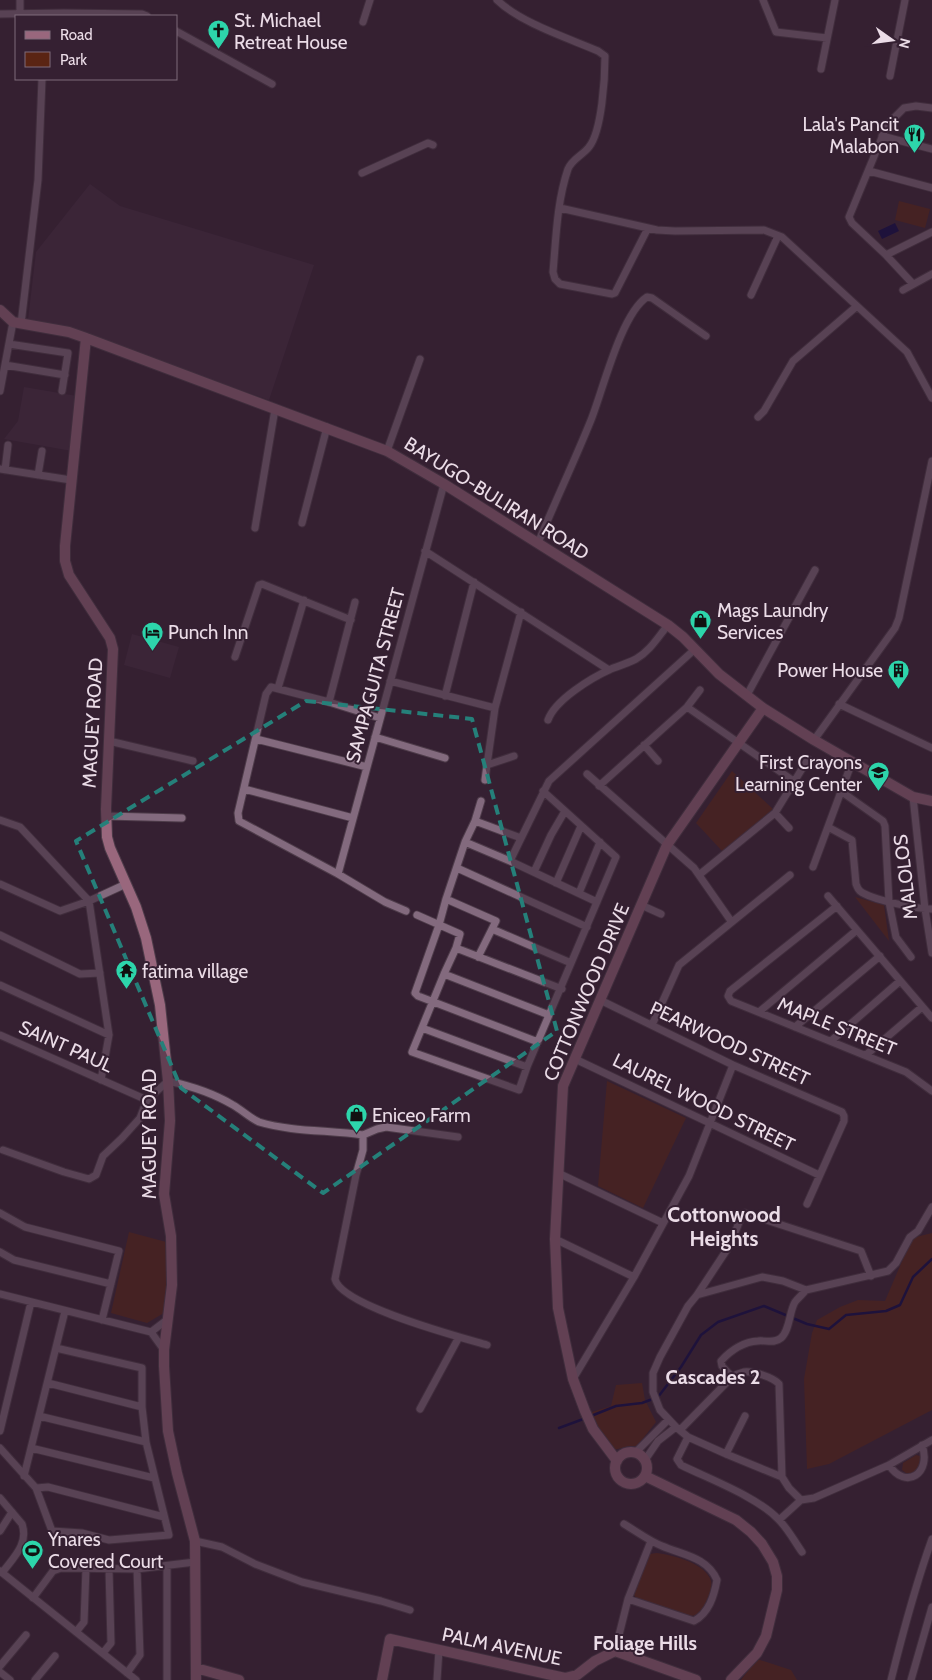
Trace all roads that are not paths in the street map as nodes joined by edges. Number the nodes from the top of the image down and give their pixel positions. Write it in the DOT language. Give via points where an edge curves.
graph roads {
  1 [pos="20,0"];
  2 [pos="370,0"];
  3 [pos="498,0"];
  4 [pos="763,0"];
  5 [pos="835,0"];
  6 [pos="905,0"];
  7 [pos="20,13"];
  8 [pos="0,14"];
  9 [pos="39,15"];
  10 [pos="144,15"];
  11 [pos="363,22"];
  12 [pos="178,32"];
  13 [pos="827,38"];
  14 [pos="821,69"];
  15 [pos="890,76"];
  16 [pos="42,80"];
  17 [pos="272,84"];
  18 [pos="932,108"];
  19 [pos="882,136"];
  20 [pos="433,145"];
  21 [pos="932,149"];
  22 [pos="868,171"];
  23 [pos="362,173"];
  24 [pos="932,188"];
  25 [pos="560,208"];
  26 [pos="648,228"];
  27 [pos="932,232"];
  28 [pos="778,236"];
  29 [pos="886,255"];
  30 [pos="932,274"];
  31 [pos="913,284"];
  32 [pos="903,290"];
  33 [pos="751,295"];
  34 [pos="857,306"];
  35 [pos="0,310"];
  36 [pos="17,323"];
  37 [pos="706,336"];
  38 [pos="86,338"];
  39 [pos="9,344"];
  40 [pos="3,356"];
  41 [pos="420,359"];
  42 [pos="5,365"];
  43 [pos="65,375"];
  44 [pos="0,391"];
  45 [pos="62,391"];
  46 [pos="932,398"];
  47 [pos="275,409"];
  48 [pos="758,417"];
  49 [pos="327,427"];
  50 [pos="8,445"];
  51 [pos="42,451"];
  52 [pos="387,451"];
  53 [pos="932,461"];
  54 [pos="2,469"];
  55 [pos="38,475"];
  56 [pos="71,480"];
  57 [pos="444,484"];
  58 [pos="302,523"];
  59 [pos="255,528"];
  60 [pos="538,543"];
  61 [pos="425,552"];
  62 [pos="815,570"];
  63 [pos="474,582"];
  64 [pos="304,600"];
  65 [pos="355,602"];
  66 [pos="522,612"];
  67 [pos="351,620"];
  68 [pos="668,625"];
  69 [pos="694,650"];
  70 [pos="235,656"];
  71 [pos="609,670"];
  72 [pos="390,681"];
  73 [pos="278,688"];
  74 [pos="700,690"];
  75 [pos="747,695"];
  76 [pos="446,696"];
  77 [pos="329,702"];
  78 [pos="839,704"];
  79 [pos="688,707"];
  80 [pos="495,708"];
  81 [pos="763,708"];
  82 [pos="380,718"];
  83 [pos="548,720"];
  84 [pos="375,738"];
  85 [pos="256,739"];
  86 [pos="814,740"];
  87 [pos="109,741"];
  88 [pos="738,743"];
  89 [pos="644,746"];
  90 [pos="932,748"];
  91 [pos="514,756"];
  92 [pos="445,758"];
  93 [pos="808,759"];
  94 [pos="193,761"];
  95 [pos="658,761"];
  96 [pos="852,762"];
  97 [pos="487,765"];
  98 [pos="367,767"];
  99 [pos="587,774"];
  100 [pos="485,780"];
  101 [pos="795,782"];
  102 [pos="599,786"];
  103 [pos="244,790"];
  104 [pos="543,791"];
  105 [pos="842,792"];
  106 [pos="913,797"];
  107 [pos="481,801"];
  108 [pos="932,801"];
  109 [pos="565,811"];
  110 [pos="774,813"];
  111 [pos="106,816"];
  112 [pos="182,818"];
  113 [pos="353,818"];
  114 [pos="0,820"];
  115 [pos="475,821"];
  116 [pos="582,826"];
  117 [pos="789,828"];
  118 [pos="828,828"];
  119 [pos="521,838"];
  120 [pos="465,842"];
  121 [pos="600,842"];
  122 [pos="667,846"];
  123 [pos="510,860"];
  124 [pos="813,867"];
  125 [pos="458,868"];
  126 [pos="534,872"];
  127 [pos="338,874"];
  128 [pos="699,875"];
  129 [pos="790,875"];
  130 [pos="556,883"];
  131 [pos="0,884"];
  132 [pos="126,884"];
  133 [pos="579,893"];
  134 [pos="828,896"];
  135 [pos="446,898"];
  136 [pos="89,901"];
  137 [pos="597,902"];
  138 [pos="889,902"];
  139 [pos="642,905"];
  140 [pos="838,906"];
  141 [pos="928,909"];
  142 [pos="406,911"];
  143 [pos="661,914"];
  144 [pos="416,915"];
  145 [pos="731,922"];
  146 [pos="439,925"];
  147 [pos="587,927"];
  148 [pos="492,929"];
  149 [pos="857,930"];
  150 [pos="0,934"];
  151 [pos="456,948"];
  152 [pos="932,953"];
  153 [pos="478,956"];
  154 [pos="880,956"];
  155 [pos="911,957"];
  156 [pos="571,963"];
  157 [pos="100,973"];
  158 [pos="444,974"];
  159 [pos="900,981"];
  160 [pos="0,985"];
  161 [pos="562,989"];
  162 [pos="600,1000"];
  163 [pos="433,1001"];
  164 [pos="922,1007"];
  165 [pos="759,1012"];
  166 [pos="549,1015"];
  167 [pos="932,1018"];
  168 [pos="652,1024"];
  169 [pos="794,1027"];
  170 [pos="422,1028"];
  171 [pos="0,1035"];
  172 [pos="110,1035"];
  173 [pos="831,1041"];
  174 [pos="538,1042"];
  175 [pos="866,1055"];
  176 [pos="575,1059"];
  177 [pos="733,1065"];
  178 [pos="527,1067"];
  179 [pos="102,1080"];
  180 [pos="168,1081"];
  181 [pos="932,1091"];
  182 [pos="147,1100"];
  183 [pos="710,1124"];
  184 [pos="363,1135"];
  185 [pos="458,1137"];
  186 [pos="4,1150"];
  187 [pos="558,1173"];
  188 [pos="819,1175"];
  189 [pos="807,1204"];
  190 [pos="932,1207"];
  191 [pos="0,1213"];
  192 [pos="663,1223"];
  193 [pos="555,1239"];
  194 [pos="0,1252"];
  195 [pos="871,1276"];
  196 [pos="634,1277"];
  197 [pos="111,1284"];
  198 [pos="806,1290"];
  199 [pos="0,1294"];
  200 [pos="698,1295"];
  201 [pos="31,1302"];
  202 [pos="65,1311"];
  203 [pos="169,1319"];
  204 [pos="102,1320"];
  205 [pos="149,1331"];
  206 [pos="459,1337"];
  207 [pos="487,1345"];
  208 [pos="56,1348"];
  209 [pos="164,1350"];
  210 [pos="732,1377"];
  211 [pos="573,1379"];
  212 [pos="48,1383"];
  213 [pos="142,1407"];
  214 [pos="420,1409"];
  215 [pos="39,1416"];
  216 [pos="744,1416"];
  217 [pos="668,1420"];
  218 [pos="678,1429"];
  219 [pos="0,1431"];
  220 [pos="688,1437"];
  221 [pos="932,1440"];
  222 [pos="146,1442"];
  223 [pos="922,1445"];
  224 [pos="0,1448"];
  225 [pos="31,1448"];
  226 [pos="635,1453"];
  227 [pos="726,1454"];
  228 [pos="645,1460"];
  229 [pos="617,1461"];
  230 [pos="889,1465"];
  231 [pos="24,1476"];
  232 [pos="645,1476"];
  233 [pos="782,1476"];
  234 [pos="154,1478"];
  235 [pos="36,1488"];
  236 [pos="0,1498"];
  237 [pos="801,1500"];
  238 [pos="12,1512"];
  239 [pos="164,1517"];
  240 [pos="779,1520"];
  241 [pos="624,1524"];
  242 [pos="0,1531"];
  243 [pos="932,1540"];
  244 [pos="195,1541"];
  245 [pos="651,1541"];
  246 [pos="802,1552"];
  247 [pos="195,1562"];
  248 [pos="167,1566"];
  249 [pos="86,1568"];
  250 [pos="109,1569"];
  251 [pos="137,1569"];
  252 [pos="1,1572"];
  253 [pos="33,1598"];
  254 [pos="628,1599"];
  255 [pos="932,1607"];
  256 [pos="410,1610"];
  257 [pos="76,1632"];
  258 [pos="26,1635"];
  259 [pos="439,1650"];
  260 [pos="615,1651"];
  261 [pos="103,1654"];
  262 [pos="55,1656"];
  263 [pos="0,1666"];
  264 [pos="196,1668"];
  265 [pos="0,1672"];
  266 [pos="127,1672"];
  267 [pos="576,1678"];
  268 [pos="10,1680"];
  269 [pos="34,1680"];
  270 [pos="136,1680"];
  271 [pos="168,1680"];
  272 [pos="196,1680"];
  273 [pos="239,1680"];
  274 [pos="382,1680"];
  275 [pos="438,1680"];
  276 [pos="696,1680"];
  277 [pos="731,1680"];
  278 [pos="891,1680"];
  279 [pos="911,1680"];
  1 -- 7 [label="street"];
  2 -- 11 [label="street"];
  3 -- 25 [label="street" via="532,22 605,56 595,136 589,147 568,167"];
  4 -- 13 [label="street" via="776,32"];
  5 -- 13 [label="street"];
  6 -- 15 [label="street"];
  7 -- 8 [label="street"];
  7 -- 9 [label="street"];
  9 -- 10 [label="street"];
  12 -- 17 [label="street"];
  13 -- 14 [label="street"];
  16 -- 36 [label="street" via="38,180"];
  18 -- 19 [label="street" via="904,108 887,125"];
  19 -- 21 [label="street"];
  19 -- 22 [label="street"];
  20 -- 23 [label="street" via="428,143"];
  22 -- 24 [label="street"];
  22 -- 29 [label="street" via="849,217"];
  25 -- 26 [label="street"];
  25 -- 26 [label="street" via="553,272 560,284 615,293"];
  26 -- 28 [label="street" via="675,232 764,230"];
  27 -- 29 [label="street"];
  28 -- 33 [label="street"];
  28 -- 34 [label="street"];
  29 -- 31 [label="street"];
  30 -- 31 [label="street"];
  31 -- 32 [label="street"];
  34 -- 46 [label="street" via="907,352"];
  34 -- 48 [label="street" via="793,360"];
  35 -- 36 [label="street"];
  36 -- 38 [label="street, BAYUGO-BULIRAN ROAD"];
  36 -- 39 [label="street"];
  37 -- 60 [label="street" via="652,298 639,302 607,371 592,418"];
  38 -- 47 [label="street, BAYUGO-BULIRAN ROAD"];
  38 -- 56 [label="street, MAGUEY ROAD"];
  39 -- 40 [label="street"];
  39 -- 43 [label="street" via="68,353"];
  40 -- 42 [label="street"];
  41 -- 52 [label="street"];
  42 -- 43 [label="street"];
  42 -- 44 [label="street"];
  43 -- 45 [label="street"];
  47 -- 49 [label="street, BAYUGO-BULIRAN ROAD"];
  47 -- 59 [label="street"];
  49 -- 52 [label="street, BAYUGO-BULIRAN ROAD"];
  49 -- 58 [label="street"];
  50 -- 54 [label="street"];
  51 -- 55 [label="street"];
  52 -- 57 [label="street, BAYUGO-BULIRAN ROAD"];
  53 -- 78 [label="street" via="899,618"];
  54 -- 55 [label="street"];
  55 -- 56 [label="street"];
  56 -- 87 [label="street, MAGUEY ROAD" via="65,561 69,575 106,631 113,649"];
  57 -- 60 [label="street, BAYUGO-BULIRAN ROAD"];
  57 -- 61 [label="street, SAMPAGUITA STREET"];
  60 -- 68 [label="street, BAYUGO-BULIRAN ROAD"];
  61 -- 63 [label="street"];
  61 -- 72 [label="street, SAMPAGUITA STREET"];
  62 -- 75 [label="street"];
  63 -- 66 [label="street"];
  63 -- 76 [label="street"];
  64 -- 67 [label="street"];
  64 -- 70 [label="street" via="258,585"];
  64 -- 73 [label="street"];
  65 -- 67 [label="street"];
  66 -- 71 [label="street"];
  66 -- 80 [label="street"];
  67 -- 77 [label="street"];
  68 -- 69 [label="street, BAYUGO-BULIRAN ROAD"];
  68 -- 71 [label="street" via="648,650"];
  69 -- 75 [label="street, BAYUGO-BULIRAN ROAD"];
  69 -- 104 [label="street" via="549,781"];
  71 -- 83 [label="street" via="563,699"];
  72 -- 76 [label="street"];
  72 -- 82 [label="street, SAMPAGUITA STREET"];
  73 -- 77 [label="street"];
  73 -- 85 [label="street" via="271,686 267,690"];
  74 -- 79 [label="street"];
  75 -- 81 [label="street, BAYUGO-BULIRAN ROAD"];
  76 -- 80 [label="street"];
  77 -- 82 [label="street"];
  78 -- 86 [label="street"];
  78 -- 90 [label="street"];
  79 -- 88 [label="street"];
  79 -- 89 [label="street"];
  80 -- 97 [label="street"];
  81 -- 86 [label="street, BAYUGO-BULIRAN ROAD"];
  81 -- 88 [label="street, COTTONWOOD DRIVE"];
  82 -- 84 [label="street, SAMPAGUITA STREET"];
  84 -- 92 [label="street"];
  84 -- 98 [label="street, SAMPAGUITA STREET"];
  85 -- 98 [label="street"];
  85 -- 103 [label="street"];
  86 -- 96 [label="street, BAYUGO-BULIRAN ROAD"];
  87 -- 94 [label="street"];
  87 -- 111 [label="street, MAGUEY ROAD"];
  88 -- 101 [label="street"];
  88 -- 122 [label="street, COTTONWOOD DRIVE"];
  89 -- 95 [label="street"];
  89 -- 102 [label="street"];
  91 -- 97 [label="street"];
  93 -- 101 [label="street"];
  96 -- 105 [label="street"];
  96 -- 106 [label="street, BAYUGO-BULIRAN ROAD"];
  97 -- 100 [label="street"];
  98 -- 113 [label="street, SAMPAGUITA STREET"];
  99 -- 102 [label="street"];
  101 -- 110 [label="street"];
  102 -- 122 [label="street"];
  103 -- 113 [label="street"];
  103 -- 127 [label="street" via="239,821"];
  104 -- 109 [label="street"];
  104 -- 119 [label="street"];
  105 -- 118 [label="street"];
  105 -- 138 [label="street" via="883,821"];
  106 -- 108 [label="street, BAYUGO-BULIRAN ROAD"];
  106 -- 141 [label="street, MALOLOS"];
  107 -- 115 [label="street"];
  109 -- 116 [label="street"];
  109 -- 126 [label="street"];
  110 -- 117 [label="street"];
  110 -- 128 [label="street"];
  111 -- 112 [label="street"];
  111 -- 132 [label="street, MAGUEY ROAD" via="110,848"];
  113 -- 127 [label="street, SAMPAGUITA STREET"];
  114 -- 136 [label="street" via="20,827"];
  115 -- 119 [label="street"];
  115 -- 120 [label="street"];
  116 -- 121 [label="street"];
  116 -- 130 [label="street"];
  118 -- 124 [label="street"];
  118 -- 138 [label="street" via="852,840 858,889"];
  119 -- 123 [label="street"];
  120 -- 123 [label="street"];
  120 -- 125 [label="street"];
  121 -- 133 [label="street"];
  121 -- 137 [label="street" via="616,857"];
  122 -- 128 [label="street"];
  122 -- 139 [label="street, COTTONWOOD DRIVE"];
  123 -- 126 [label="street"];
  125 -- 135 [label="street"];
  125 -- 147 [label="street"];
  126 -- 130 [label="street"];
  127 -- 142 [label="street"];
  128 -- 145 [label="street"];
  129 -- 145 [label="street"];
  130 -- 133 [label="street"];
  131 -- 136 [label="street" via="60,911"];
  132 -- 136 [label="street"];
  132 -- 180 [label="street, MAGUEY ROAD" via="146,938 160,1005"];
  133 -- 137 [label="street"];
  134 -- 140 [label="street"];
  135 -- 146 [label="street"];
  135 -- 148 [label="street" via="496,921"];
  136 -- 157 [label="street"];
  137 -- 147 [label="street"];
  138 -- 141 [label="street"];
  138 -- 155 [label="street" via="896,937"];
  139 -- 143 [label="street"];
  139 -- 162 [label="street, COTTONWOOD DRIVE"];
  140 -- 149 [label="street"];
  140 -- 165 [label="street, MAPLE STREET" via="730,991 728,996 731,1000"];
  141 -- 152 [label="street, MALOLOS"];
  144 -- 146 [label="street"];
  145 -- 168 [label="street" via="679,965"];
  146 -- 151 [label="street" via="460,934"];
  146 -- 163 [label="street" via="414,991 417,996"];
  147 -- 156 [label="street"];
  148 -- 153 [label="street"];
  148 -- 156 [label="street"];
  149 -- 154 [label="street"];
  149 -- 165 [label="street"];
  150 -- 157 [label="street" via="80,974"];
  151 -- 153 [label="street"];
  151 -- 158 [label="street"];
  153 -- 161 [label="street"];
  154 -- 159 [label="street"];
  154 -- 169 [label="street"];
  156 -- 161 [label="street"];
  157 -- 172 [label="street"];
  158 -- 163 [label="street"];
  158 -- 166 [label="street"];
  159 -- 164 [label="street"];
  159 -- 173 [label="street"];
  160 -- 172 [label="street"];
  161 -- 166 [label="street"];
  162 -- 168 [label="street, PEARWOOD STREET"];
  162 -- 176 [label="street, COTTONWOOD DRIVE"];
  163 -- 170 [label="street"];
  163 -- 174 [label="street"];
  164 -- 167 [label="street"];
  164 -- 175 [label="street"];
  165 -- 169 [label="street, MAPLE STREET"];
  166 -- 174 [label="street"];
  168 -- 177 [label="street, PEARWOOD STREET"];
  169 -- 173 [label="street, MAPLE STREET"];
  170 -- 178 [label="street"];
  170 -- 178 [label="street" via="412,1052 519,1090"];
  171 -- 179 [label="street, SAINT PAUL"];
  172 -- 179 [label="street"];
  173 -- 175 [label="street, MAPLE STREET"];
  174 -- 178 [label="street"];
  175 -- 181 [label="street, MAPLE STREET" via="906,1072"];
  176 -- 183 [label="street, LAUREL WOOD STREET"];
  176 -- 187 [label="street, COTTONWOOD DRIVE" via="563,1086"];
  177 -- 183 [label="street"];
  177 -- 188 [label="street, PEARWOOD STREET" via="842,1112 844,1122"];
  179 -- 182 [label="street, SAINT PAUL"];
  180 -- 182 [label="street"];
  180 -- 184 [label="street" via="214,1095 256,1121 274,1126"];
  180 -- 203 [label="street, MAGUEY ROAD" via="170,1120 164,1194 171,1236"];
  182 -- 186 [label="street" via="140,1118 103,1156 96,1175 89,1179"];
  183 -- 188 [label="street, LAUREL WOOD STREET"];
  183 -- 192 [label="street" via="689,1176"];
  184 -- 185 [label="street" via="386,1127"];
  184 -- 206 [label="street" via="363,1150 336,1282 370,1306"];
  187 -- 192 [label="street"];
  187 -- 193 [label="street, COTTONWOOD DRIVE"];
  188 -- 189 [label="street"];
  190 -- 195 [label="street" via="896,1263 888,1271"];
  191 -- 197 [label="street" via="25,1227 119,1251"];
  192 -- 196 [label="street"];
  193 -- 196 [label="street"];
  193 -- 211 [label="street, COTTONWOOD DRIVE" via="558,1308"];
  194 -- 197 [label="street" via="14,1260"];
  195 -- 198 [label="street"];
  195 -- 200 [label="street" via="861,1251 745,1213 725,1253"];
  196 -- 211 [label="street"];
  197 -- 204 [label="street"];
  198 -- 200 [label="street" via="762,1276"];
  198 -- 210 [label="street" via="795,1302 780,1338 740,1346 721,1361"];
  199 -- 201 [label="street"];
  200 -- 217 [label="street" via="688,1306 653,1373 653,1392"];
  201 -- 202 [label="street"];
  201 -- 219 [label="street"];
  202 -- 204 [label="street"];
  202 -- 208 [label="street"];
  203 -- 205 [label="street"];
  203 -- 209 [label="street, MAGUEY ROAD"];
  204 -- 205 [label="street"];
  205 -- 209 [label="street"];
  206 -- 207 [label="street"];
  206 -- 214 [label="street"];
  208 -- 212 [label="street"];
  208 -- 213 [label="street" via="142,1368"];
  209 -- 244 [label="street, MAGUEY ROAD" via="168,1431"];
  210 -- 218 [label="street"];
  210 -- 233 [label="street" via="750,1372 776,1380 779,1384"];
  211 -- 229 [label="street, COTTONWOOD DRIVE" via="593,1429"];
  212 -- 213 [label="street"];
  212 -- 215 [label="street"];
  213 -- 222 [label="street"];
  215 -- 222 [label="street"];
  215 -- 225 [label="street"];
  216 -- 227 [label="street"];
  217 -- 218 [label="street"];
  217 -- 226 [label="street"];
  218 -- 220 [label="street"];
  218 -- 228 [label="street" via="658,1441"];
  220 -- 227 [label="street"];
  220 -- 240 [label="street" via="677,1459 680,1465 747,1497"];
  221 -- 223 [label="street"];
  222 -- 234 [label="street"];
  223 -- 230 [label="street"];
  223 -- 230 [label="street" via="927,1454 926,1464 913,1477 894,1473"];
  224 -- 231 [label="street"];
  225 -- 231 [label="street"];
  225 -- 234 [label="street"];
  226 -- 228 [label="street"];
  226 -- 229 [label="street" via="628,1453"];
  227 -- 233 [label="street"];
  228 -- 232 [label="street"];
  229 -- 232 [label="street" via="616,1473 624,1482 636,1483"];
  230 -- 237 [label="street" via="814,1498"];
  231 -- 235 [label="street"];
  232 -- 277 [label="street" via="736,1520 756,1538 773,1562 777,1590 766,1636 757,1653"];
  233 -- 237 [label="street"];
  234 -- 239 [label="street"];
  235 -- 239 [label="street" via="48,1487"];
  235 -- 239 [label="street" via="52,1531 82,1533 109,1540 169,1535"];
  236 -- 238 [label="street"];
  237 -- 240 [label="street"];
  238 -- 242 [label="street"];
  238 -- 252 [label="street" via="22,1524 24,1536 19,1552"];
  240 -- 246 [label="street"];
  241 -- 245 [label="street"];
  243 -- 278 [label="street" via="918,1576"];
  244 -- 247 [label="street, MAGUEY ROAD"];
  244 -- 256 [label="street" via="222,1547 302,1582"];
  245 -- 254 [label="street"];
  245 -- 254 [label="street" via="706,1564 717,1580 712,1599 702,1617 694,1621"];
  247 -- 248 [label="street"];
  247 -- 264 [label="street, MAGUEY ROAD"];
  248 -- 251 [label="street"];
  248 -- 271 [label="street"];
  249 -- 250 [label="street"];
  249 -- 253 [label="street" via="53,1571"];
  249 -- 257 [label="street" via="84,1622"];
  250 -- 251 [label="street"];
  250 -- 261 [label="street" via="111,1643"];
  251 -- 266 [label="street" via="140,1655"];
  252 -- 253 [label="street"];
  253 -- 257 [label="street"];
  254 -- 260 [label="street"];
  255 -- 279 [label="street"];
  257 -- 261 [label="street"];
  258 -- 263 [label="street"];
  259 -- 267 [label="street, PALM AVENUE" via="555,1677"];
  259 -- 274 [label="street, PALM AVENUE" via="388,1636"];
  259 -- 275 [label="street"];
  260 -- 267 [label="street, PALM AVENUE" via="595,1661"];
  260 -- 276 [label="street"];
  261 -- 266 [label="street"];
  262 -- 269 [label="street"];
  264 -- 272 [label="street, MAGUEY ROAD"];
  264 -- 273 [label="street"];
  265 -- 268 [label="street"];
  266 -- 270 [label="street"];
}
